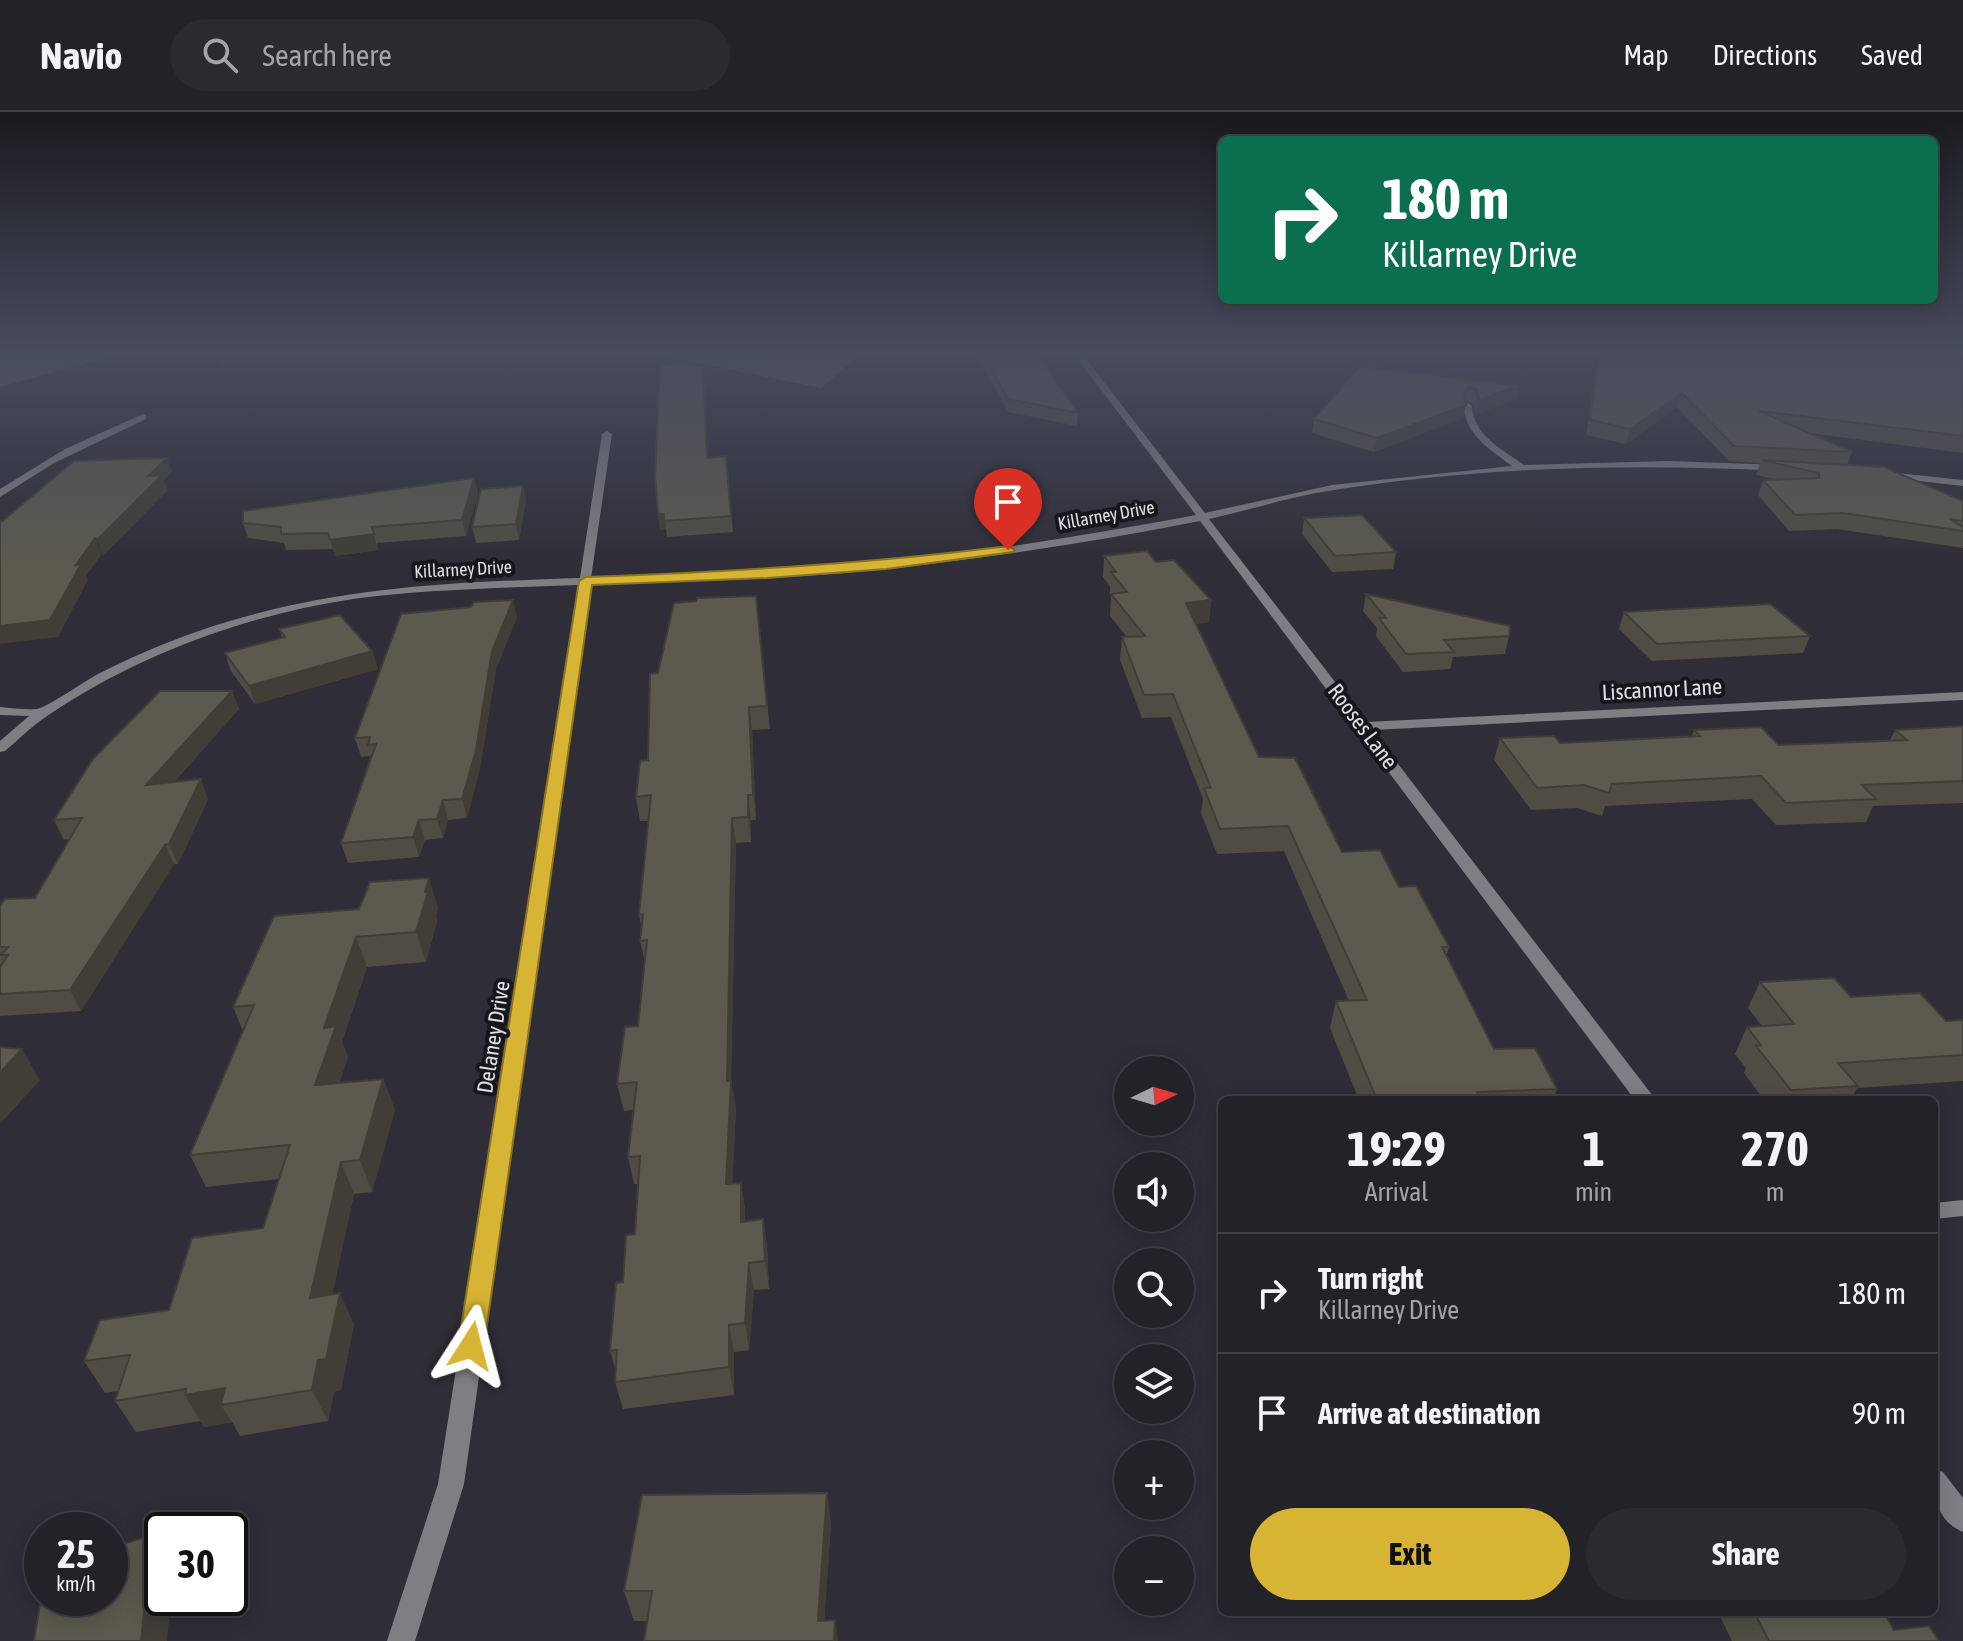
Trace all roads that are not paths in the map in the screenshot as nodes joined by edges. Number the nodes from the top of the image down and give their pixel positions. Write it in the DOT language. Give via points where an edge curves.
graph roads {
  1 [pos="129,423"];
  2 [pos="1131,423"];
  3 [pos="1472,423"];
  4 [pos="607,434"];
  5 [pos="1521,468"];
  6 [pos="1797,469"];
  7 [pos="1877,474"];
  8 [pos="1963,483"];
  9 [pos="0,494"];
  10 [pos="1203,517"];
  11 [pos="586,581"];
  12 [pos="1963,696"];
  13 [pos="0,711"];
  14 [pos="41,713"];
  15 [pos="1364,726"];
  16 [pos="0,748"];
  17 [pos="1643,1096"];
  18 [pos="1963,1208"];
  19 [pos="1938,1211"];
  20 [pos="1938,1486"];
  21 [pos="1963,1519"];
  22 [pos="401,1641"];
  1 -- 9 [label="street" via="72,449"];
  2 -- 10 [label="street, Rooses Lane"];
  3 -- 5 [label="street"];
  4 -- 11 [label="street, Delaney Drive"];
  5 -- 6 [label="street, Killarney Drive"];
  5 -- 10 [label="street, Killarney Drive" via="1329,488"];
  7 -- 8 [label="street"];
  10 -- 11 [label="street, Killarney Drive" via="886,565"];
  10 -- 15 [label="street, Rooses Lane"];
  11 -- 14 [label="street, Killarney Drive" via="416,588 300,606 233,623 137,659"];
  11 -- 22 [label="street, Delaney Drive" via="451,1484"];
  12 -- 15 [label="street, Liscannor Lane"];
  13 -- 14 [label="street"];
  14 -- 16 [label="street, Killarney Drive"];
  15 -- 17 [label="street, Rooses Lane"];
  18 -- 19 [label="street"];
  20 -- 21 [label="street"];
}
